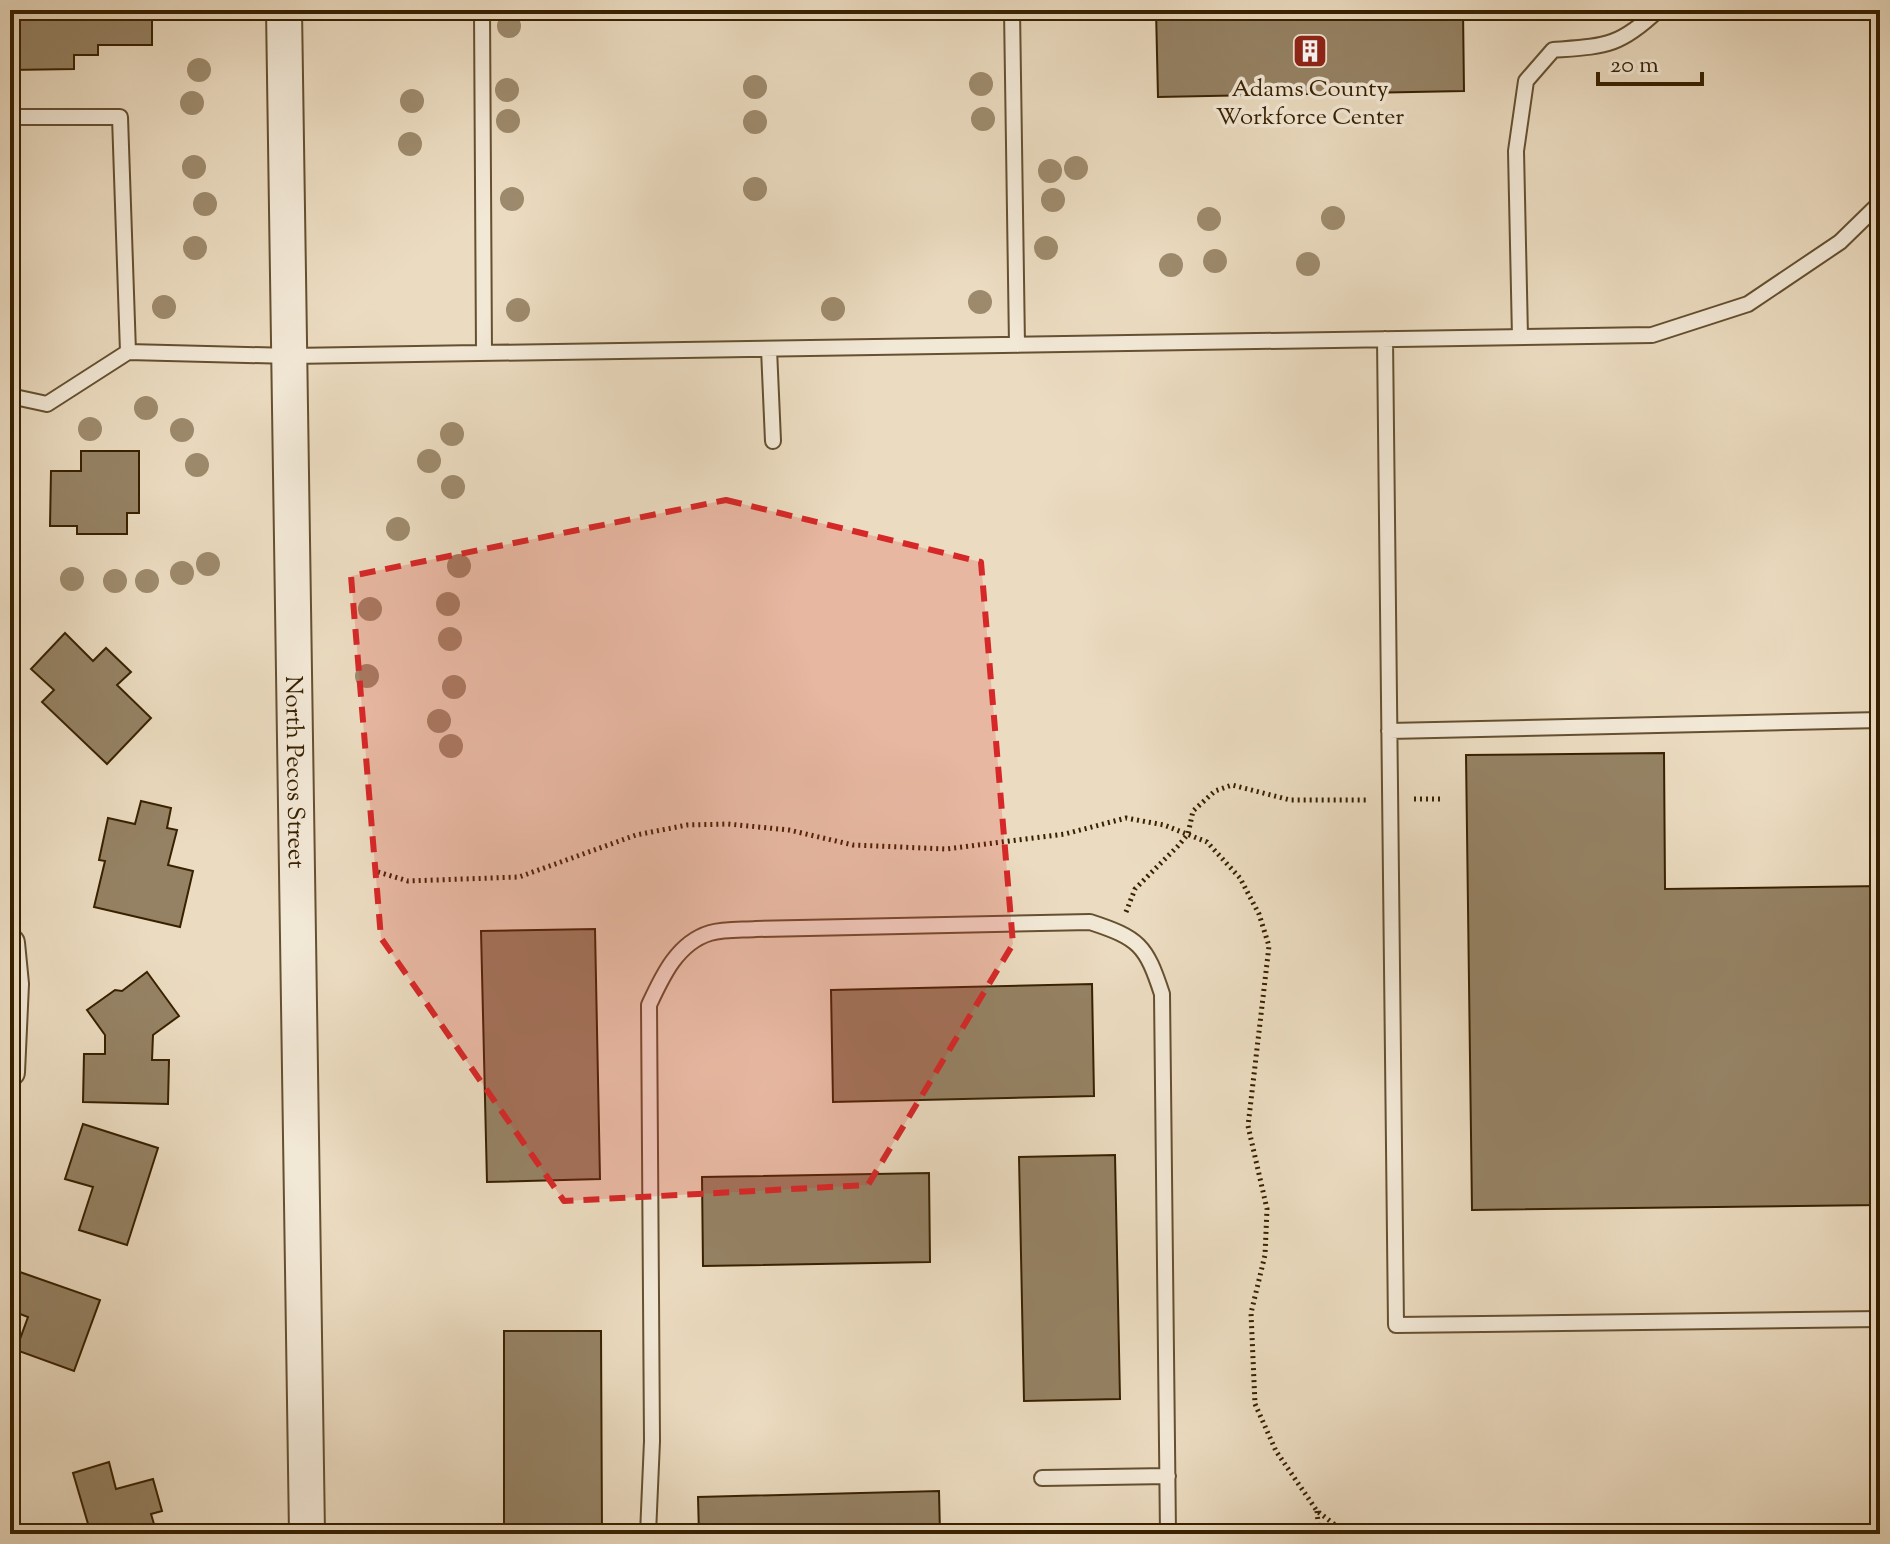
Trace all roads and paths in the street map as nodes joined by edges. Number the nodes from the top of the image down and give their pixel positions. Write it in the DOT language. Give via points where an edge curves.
graph roads {
  1 [pos="284,10"];
  2 [pos="482,10"];
  3 [pos="1012,10"];
  4 [pos="1658,10"];
  5 [pos="10,117"];
  6 [pos="1880,203"];
  7 [pos="1520,337"];
  8 [pos="1385,339"];
  9 [pos="1017,345"];
  10 [pos="769,349"];
  11 [pos="128,352"];
  12 [pos="484,353"];
  13 [pos="291,356"];
  14 [pos="10,396"];
  15 [pos="773,441"];
  16 [pos="1880,720"];
  17 [pos="1389,731"];
  18 [pos="1444,799"];
  19 [pos="1390,800"];
  20 [pos="1188,834"];
  21 [pos="378,872"];
  22 [pos="1122,932"];
  23 [pos="10,943"];
  24 [pos="10,1072"];
  25 [pos="1880,1319"];
  26 [pos="1168,1476"];
  27 [pos="1042,1478"];
  28 [pos="1317,1511"];
  29 [pos="307,1534"];
  30 [pos="648,1534"];
  31 [pos="1168,1534"];
  32 [pos="1319,1534"];
  33 [pos="1347,1534"];
  34 [pos="1672,1534"];
  35 [pos="1857,1534"];
  1 -- 13 [label="street, North Pecos Street"];
  2 -- 12 [label="lane"];
  3 -- 9 [label="lane"];
  4 -- 7 [label="lane" via="1636,31 1604,46 1553,50 1526,81 1516,151"];
  5 -- 11 [label="lane" via="120,117"];
  6 -- 7 [label="lane" via="1840,242 1748,304 1652,335"];
  7 -- 8 [label="lane"];
  8 -- 9 [label="lane"];
  8 -- 17 [label="lane"];
  9 -- 10 [label="lane"];
  10 -- 12 [label="lane"];
  10 -- 15 [label="lane"];
  11 -- 13 [label="lane"];
  11 -- 14 [label="lane" via="47,404"];
  12 -- 13 [label="lane"];
  13 -- 29 [label="street, North Pecos Street"];
  16 -- 17 [label="lane"];
  17 -- 19 [label="lane"];
  18 -- 19 [label="path"];
  19 -- 20 [label="path" via="1290,800 1232,785 1215,791 1193,811"];
  19 -- 25 [label="lane" via="1396,1325"];
  20 -- 21 [label="path" via="1126,818 1065,834 946,849 853,845 789,830 728,824 687,825 636,835 519,877 408,881"];
  20 -- 22 [label="path" via="1135,889"];
  20 -- 28 [label="path" via="1207,842 1240,878 1269,946 1248,1126 1267,1209 1265,1255 1251,1313 1255,1404 1276,1451"];
  22 -- 26 [label="lane" via="1143,947 1162,994"];
  22 -- 30 [label="lane" via="1090,922 756,929 709,933 667,966 649,1005"];
  23 -- 24 [label="street"];
  26 -- 27 [label="lane"];
  26 -- 31 [label="lane"];
  28 -- 32 [label="path"];
  28 -- 33 [label="path"];
  34 -- 35 [label="path"];
}
